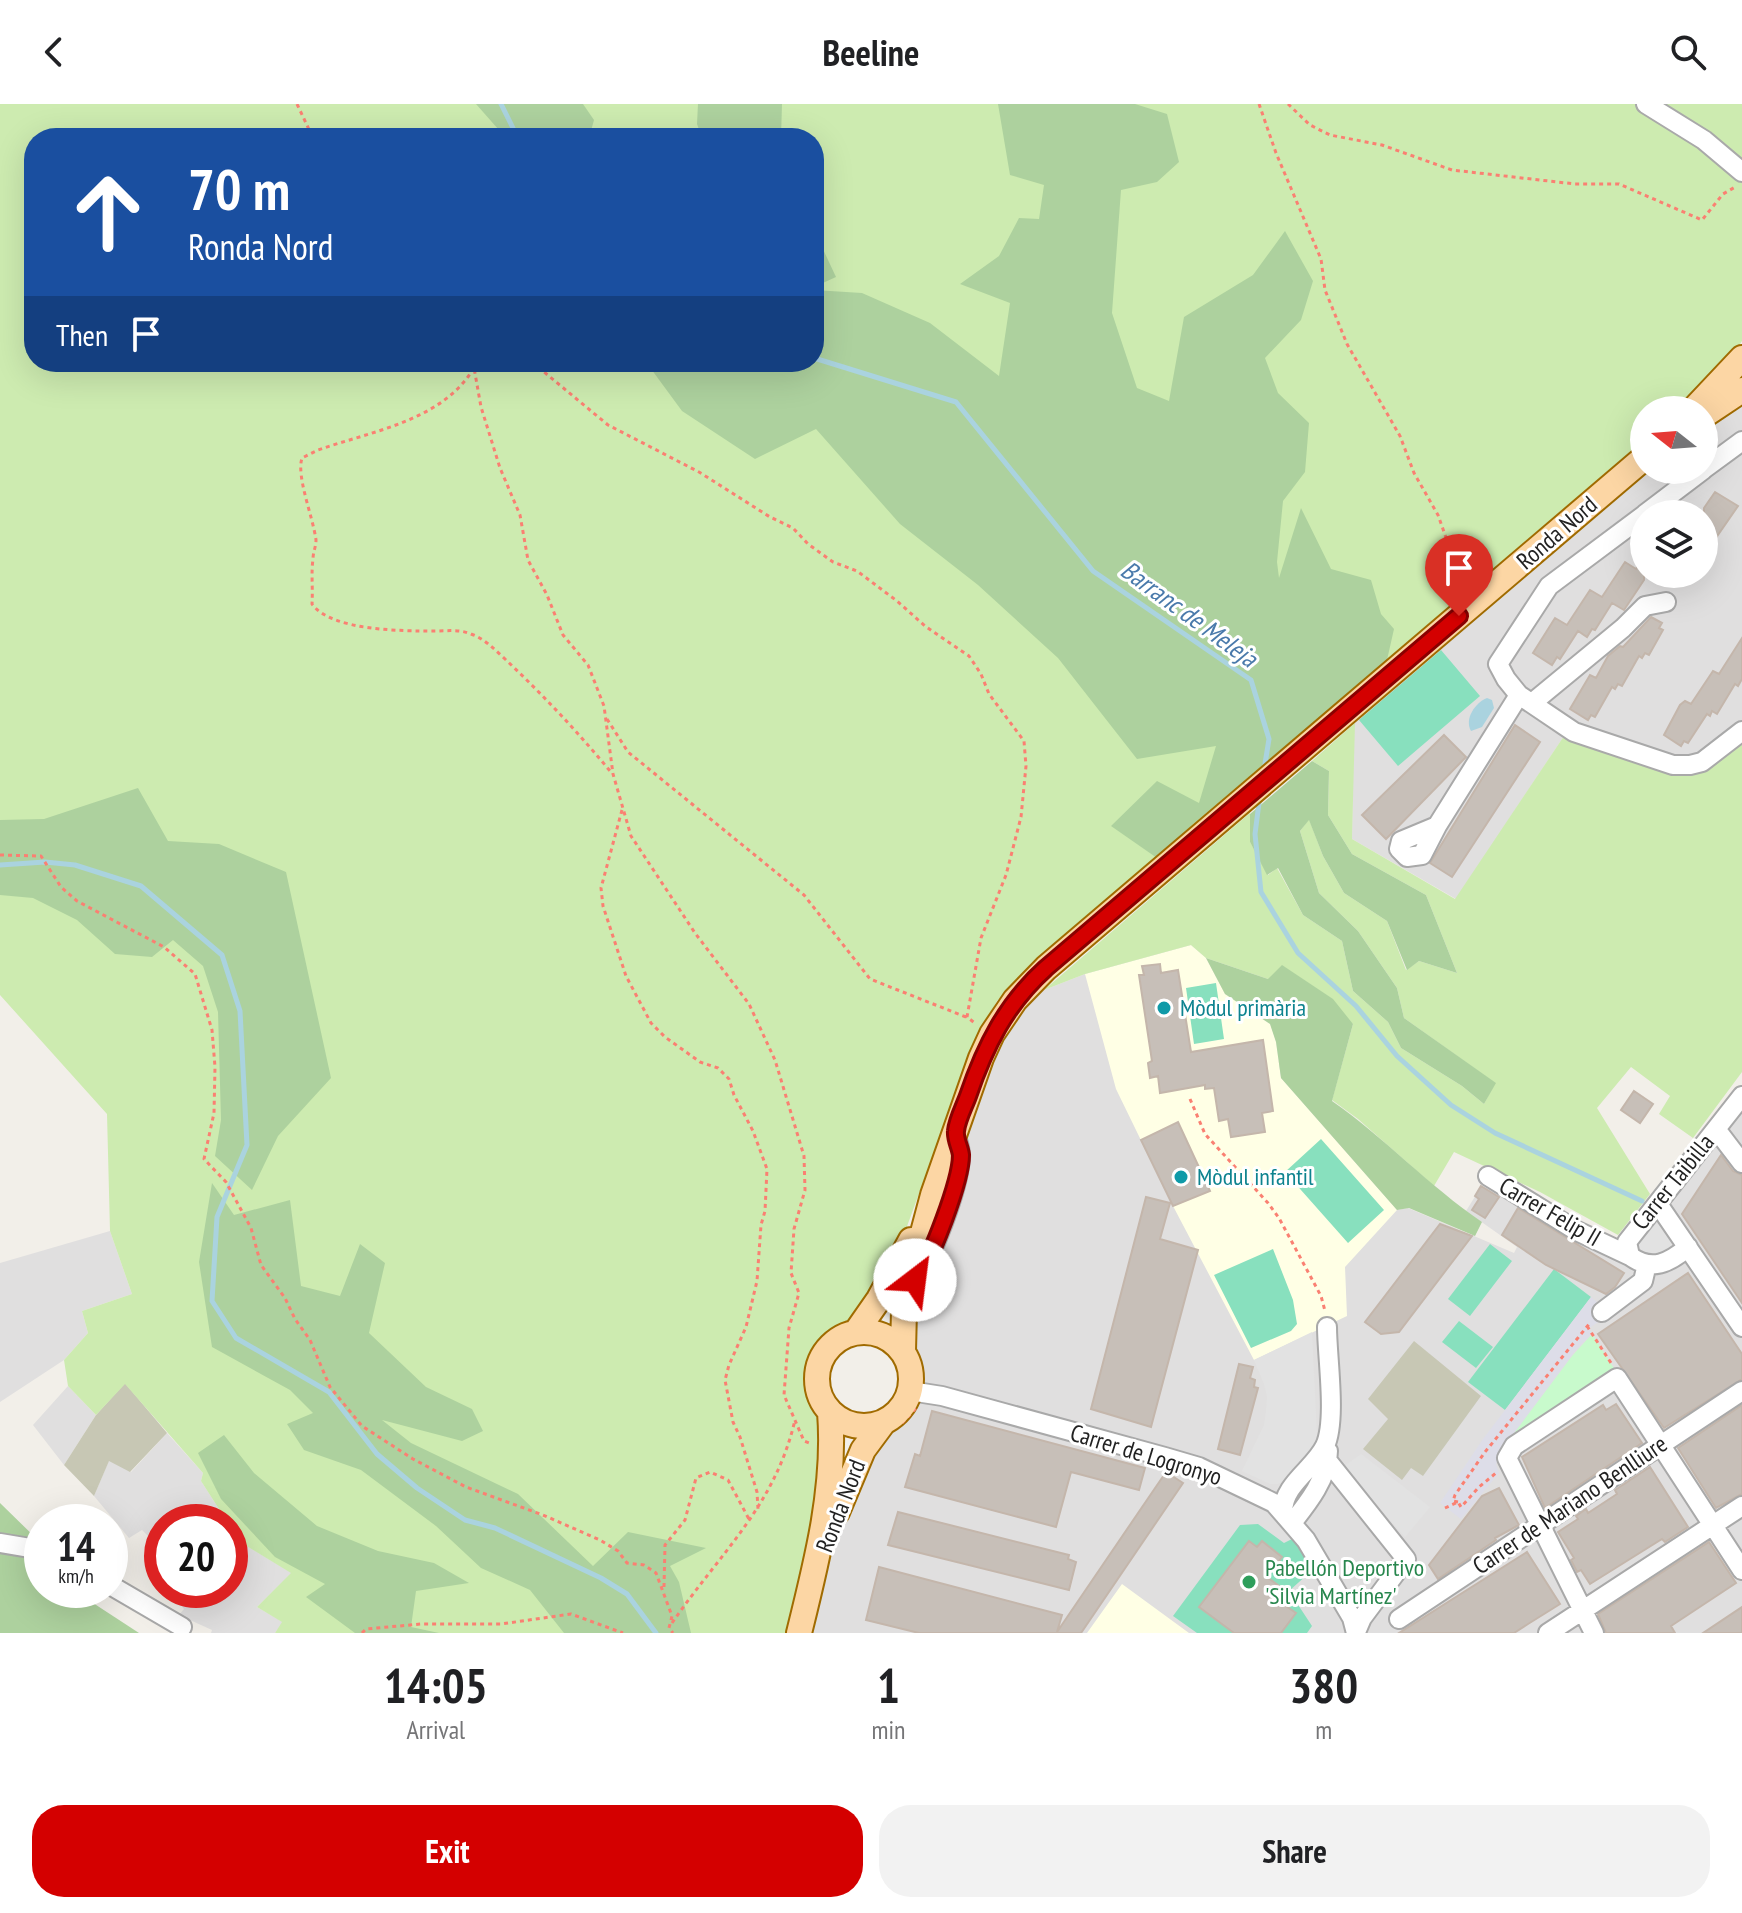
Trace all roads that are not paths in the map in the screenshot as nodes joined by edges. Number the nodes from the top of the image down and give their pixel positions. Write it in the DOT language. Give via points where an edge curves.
graph roads {
  1 [pos="1646,104"];
  2 [pos="1742,172"];
  3 [pos="1742,358"];
  4 [pos="1742,390"];
  5 [pos="1706,396"];
  6 [pos="1718,406"];
  7 [pos="1742,441"];
  8 [pos="1718,459"];
  9 [pos="1630,470"];
  10 [pos="1685,484"];
  11 [pos="1663,500"];
  12 [pos="1630,525"];
  13 [pos="1666,602"];
  14 [pos="1525,699"];
  15 [pos="1742,731"];
  16 [pos="1437,826"];
  17 [pos="1742,1096"];
  18 [pos="1716,1129"];
  19 [pos="955,1133"];
  20 [pos="1742,1163"];
  21 [pos="1488,1176"];
  22 [pos="933,1195"];
  23 [pos="1658,1204"];
  24 [pos="1688,1247"];
  25 [pos="1629,1252"];
  26 [pos="908,1291"];
  27 [pos="1602,1312"];
  28 [pos="1327,1327"];
  29 [pos="1742,1327"];
  30 [pos="856,1332"];
  31 [pos="903,1351"];
  32 [pos="1742,1391"];
  33 [pos="915,1399"];
  34 [pos="830,1412"];
  35 [pos="892,1424"];
  36 [pos="1662,1444"];
  37 [pos="1326,1454"];
  38 [pos="1286,1492"];
  39 [pos="1261,1495"];
  40 [pos="1742,1506"];
  41 [pos="1288,1517"];
  42 [pos="1712,1524"];
  43 [pos="1541,1525"];
  44 [pos="0,1543"];
  45 [pos="24,1547"];
  46 [pos="1742,1570"];
  47 [pos="809,1594"];
  48 [pos="128,1596"];
  49 [pos="1582,1611"];
  50 [pos="1399,1619"];
  51 [pos="182,1627"];
  52 [pos="799,1633"];
  53 [pos="1354,1633"];
  54 [pos="1548,1633"];
  55 [pos="1594,1633"];
  1 -- 2 [label="street" via="1704,140"];
  3 -- 5 [label="main road"];
  4 -- 6 [label="main road"];
  7 -- 8 [label="street"];
  9 -- 19 [label="main road, Ronda Nord" via="1030,982 992,1034"];
  10 -- 11 [label="street"];
  12 -- 14 [label="street" via="1549,586 1498,664"];
  13 -- 14 [label="street" via="1645,606"];
  14 -- 15 [label="street" via="1574,732 1673,765 1702,762"];
  14 -- 16 [label="street"];
  17 -- 18 [label="street, Carrer Taibilla"];
  18 -- 20 [label="street"];
  18 -- 23 [label="street, Carrer Taibilla"];
  19 -- 22 [label="main road, Ronda Nord"];
  19 -- 26 [label="street" via="961,1157 955,1183 927,1264"];
  21 -- 25 [label="street, Carrer Felip II" via="1577,1231"];
  22 -- 26 [label="main road, Ronda Nord"];
  22 -- 30 [label="main road, Ronda Nord"];
  23 -- 24 [label="street"];
  23 -- 25 [label="street, Carrer Taibilla"];
  24 -- 25 [label="street, Carrer Taibilla" via="1665,1264"];
  24 -- 29 [label="street"];
  25 -- 27 [label="street, Carrer Taibilla" via="1643,1281"];
  26 -- 31 [label="main road, Ronda Nord"];
  28 -- 37 [label="street"];
  30 -- 31 [label="main road" via="882,1334"];
  30 -- 34 [label="main road" via="830,1346 817,1372 817,1386"];
  31 -- 33 [label="main road"];
  32 -- 36 [label="street, Carrer de Mariano Benlliure"];
  33 -- 35 [label="main road" via="903,1406"];
  33 -- 39 [label="street, Carrer de Logronyo" via="942,1396 1165,1457"];
  34 -- 35 [label="main road" via="855,1426"];
  34 -- 47 [label="main road, Ronda Nord" via="830,1483"];
  35 -- 47 [label="main road, Ronda Nord" via="863,1450"];
  36 -- 42 [label="street"];
  36 -- 43 [label="street, Carrer de Mariano Benlliure"];
  36 -- 43 [label="street" via="1617,1378 1514,1446 1508,1460"];
  37 -- 38 [label="street"];
  37 -- 41 [label="street" via="1318,1487"];
  37 -- 53 [label="street" via="1406,1559"];
  38 -- 39 [label="street"];
  38 -- 41 [label="street"];
  39 -- 41 [label="street, Carrer de Logronyo"];
  40 -- 42 [label="street"];
  41 -- 53 [label="street, Carrer de Logronyo" via="1321,1563 1352,1618"];
  42 -- 46 [label="street"];
  42 -- 49 [label="street"];
  43 -- 49 [label="street"];
  43 -- 50 [label="street, Carrer de Mariano Benlliure"];
  44 -- 45 [label="street"];
  47 -- 52 [label="main road, Ronda Nord"];
  48 -- 51 [label="street"];
  49 -- 54 [label="street"];
  49 -- 55 [label="street"];
}
